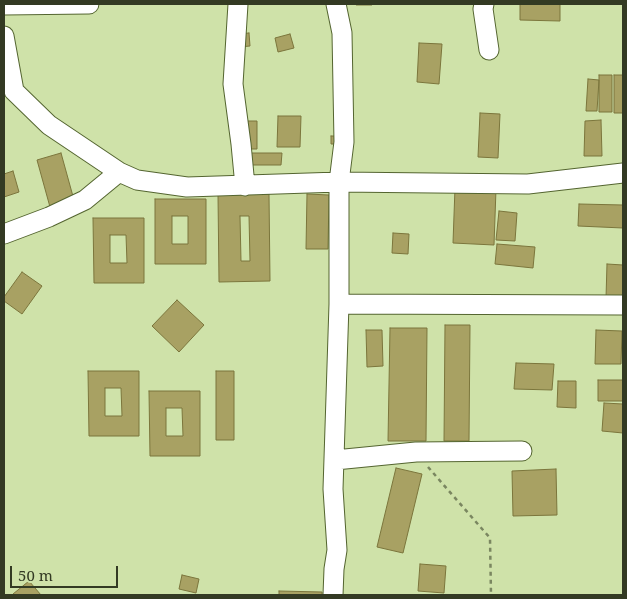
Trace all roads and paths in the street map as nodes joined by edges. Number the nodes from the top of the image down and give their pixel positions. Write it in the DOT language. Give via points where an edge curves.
graph roads {
  1 [pos="90,4"];
  2 [pos="238,4"];
  3 [pos="336,4"];
  4 [pos="484,4"];
  5 [pos="4,5"];
  6 [pos="4,36"];
  7 [pos="489,50"];
  8 [pos="9,93"];
  9 [pos="119,172"];
  10 [pos="623,173"];
  11 [pos="339,182"];
  12 [pos="245,186"];
  13 [pos="4,234"];
  14 [pos="339,304"];
  15 [pos="623,305"];
  16 [pos="522,451"];
  17 [pos="416,452"];
  18 [pos="335,460"];
  19 [pos="333,595"];
  20 [pos="491,595"];
  1 -- 5 [label="street"];
  2 -- 12 [label="street" via="233,84"];
  3 -- 11 [label="street" via="342,33 344,142"];
  4 -- 7 [label="street"];
  6 -- 8 [label="street"];
  8 -- 9 [label="street"];
  9 -- 12 [label="street" via="137,180 187,187"];
  9 -- 13 [label="street" via="85,200"];
  10 -- 11 [label="street" via="528,184"];
  11 -- 12 [label="street"];
  11 -- 14 [label="street"];
  14 -- 15 [label="street"];
  14 -- 18 [label="street"];
  16 -- 17 [label="street"];
  17 -- 18 [label="street"];
  17 -- 20 [label="path" via="490,538"];
  18 -- 19 [label="street" via="333,488 337,550"];
}
